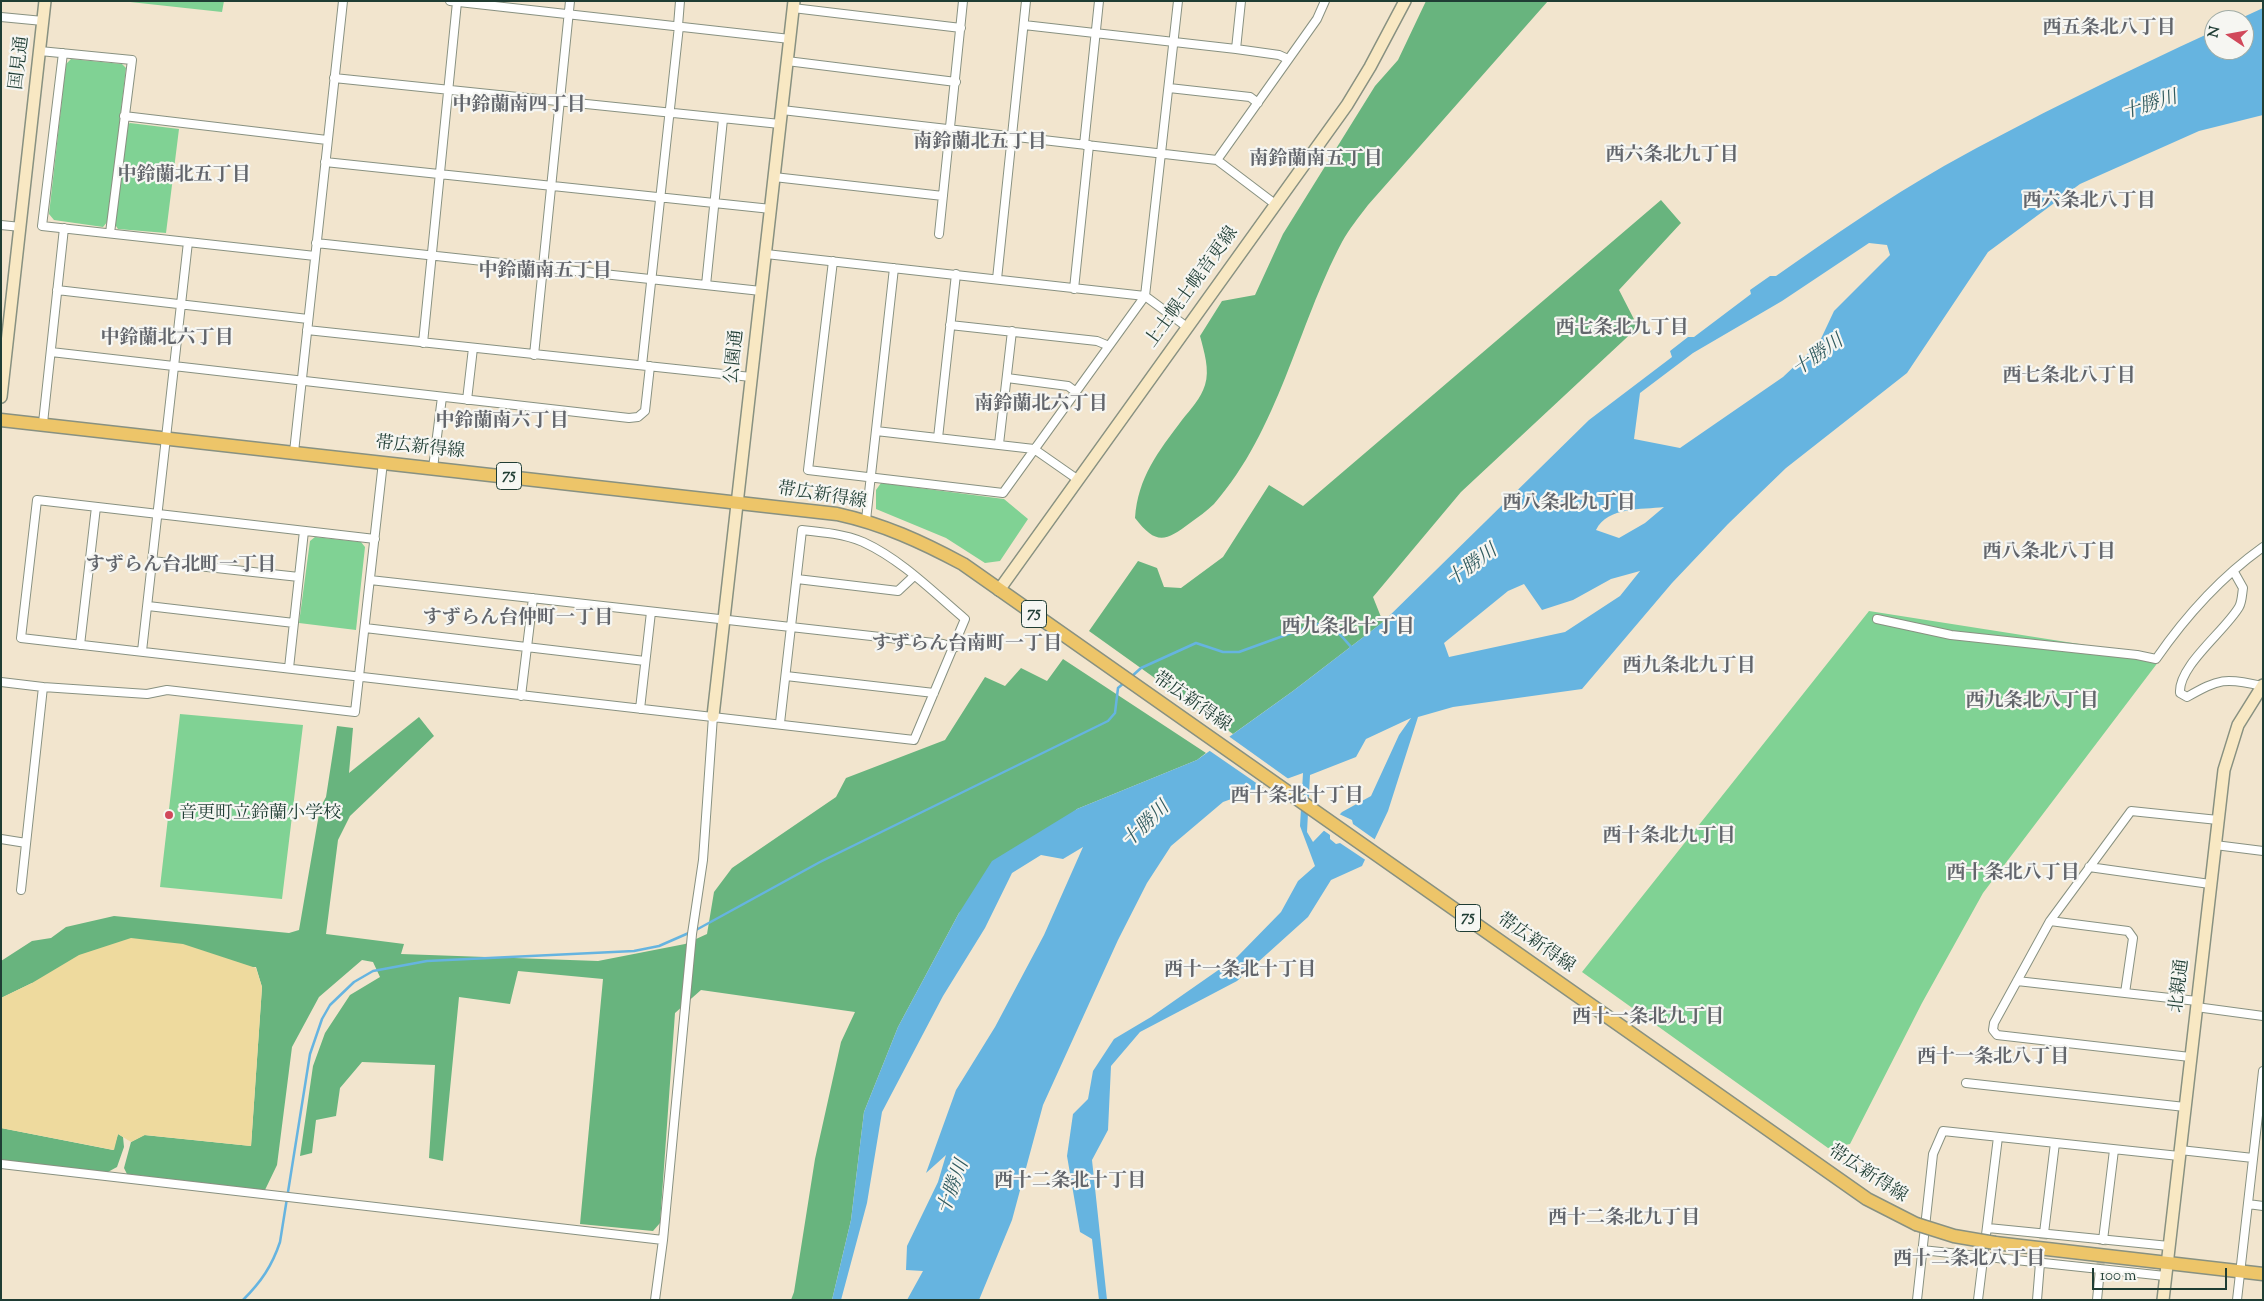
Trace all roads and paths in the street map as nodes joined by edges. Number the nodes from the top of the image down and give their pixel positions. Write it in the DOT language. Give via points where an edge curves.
graph roads {
  1 [pos="46,1"];
  2 [pos="343,1"];
  3 [pos="570,1"];
  4 [pos="680,1"];
  5 [pos="963,1"];
  6 [pos="1026,1"];
  7 [pos="1099,1"];
  8 [pos="1178,1"];
  9 [pos="1241,1"];
  10 [pos="1325,1"];
  11 [pos="1405,1"];
  12 [pos="457,2"];
  13 [pos="793,5"];
  14 [pos="569,14"];
  15 [pos="1,17"];
  16 [pos="43,21"];
  17 [pos="1024,25"];
  18 [pos="678,26"];
  19 [pos="961,28"];
  20 [pos="1096,33"];
  21 [pos="790,39"];
  22 [pos="1174,42"];
  23 [pos="1236,49"];
  24 [pos="40,51"];
  25 [pos="63,53"];
  26 [pos="1288,59"];
  27 [pos="787,61"];
  28 [pos="334,78"];
  29 [pos="956,82"];
  30 [pos="1168,88"];
  31 [pos="448,89"];
  32 [pos="560,102"];
  33 [pos="1258,103"];
  34 [pos="782,110"];
  35 [pos="670,112"];
  36 [pos="124,116"];
  37 [pos="724,119"];
  38 [pos="780,124"];
  39 [pos="950,130"];
  40 [pos="1013,137"];
  41 [pos="327,140"];
  42 [pos="1086,145"];
  43 [pos="1161,153"];
  44 [pos="1217,160"];
  45 [pos="325,162"];
  46 [pos="441,173"];
  47 [pos="774,177"];
  48 [pos="552,185"];
  49 [pos="660,196"];
  50 [pos="943,196"];
  51 [pos="715,202"];
  52 [pos="1275,204"];
  53 [pos="771,209"];
  54 [pos="1,225"];
  55 [pos="21,227"];
  56 [pos="64,228"];
  57 [pos="110,233"];
  58 [pos="939,234"];
  59 [pos="188,242"];
  60 [pos="316,243"];
  61 [pos="766,254"];
  62 [pos="315,256"];
  63 [pos="433,256"];
  64 [pos="833,261"];
  65 [pos="543,268"];
  66 [pos="894,268"];
  67 [pos="956,274"];
  68 [pos="652,278"];
  69 [pos="997,279"];
  70 [pos="706,285"];
  71 [pos="1074,289"];
  72 [pos="57,290"];
  73 [pos="761,291"];
  74 [pos="1145,296"];
  75 [pos="181,304"];
  76 [pos="308,319"];
  77 [pos="950,325"];
  78 [pos="1186,326"];
  79 [pos="307,330"];
  80 [pos="1012,331"];
  81 [pos="424,343"];
  82 [pos="1109,346"];
  83 [pos="473,348"];
  84 [pos="51,352"];
  85 [pos="534,355"];
  86 [pos="646,365"];
  87 [pos="174,367"];
  88 [pos="752,376"];
  89 [pos="1007,378"];
  90 [pos="302,380"];
  91 [pos="1076,392"];
  92 [pos="1,397"];
  93 [pos="442,397"];
  94 [pos="467,400"];
  95 [pos="1,420"];
  96 [pos="43,423"];
  97 [pos="876,431"];
  98 [pos="166,438"];
  99 [pos="938,438"];
  100 [pos="998,444"];
  101 [pos="1034,449"];
  102 [pos="294,452"];
  103 [pos="383,462"];
  104 [pos="433,468"];
  105 [pos="870,478"];
  106 [pos="1077,479"];
  107 [pos="737,503"];
  108 [pos="96,507"];
  109 [pos="158,514"];
  110 [pos="866,520"];
  111 [pos="304,531"];
  112 [pos="374,539"];
  113 [pos="2263,547"];
  114 [pos="152,561"];
  115 [pos="2234,572"];
  116 [pos="914,576"];
  117 [pos="300,577"];
  118 [pos="796,579"];
  119 [pos="370,580"];
  120 [pos="1000,590"];
  121 [pos="533,598"];
  122 [pos="148,606"];
  123 [pos="651,612"];
  124 [pos="1877,619"];
  125 [pos="724,620"];
  126 [pos="294,623"];
  127 [pos="792,627"];
  128 [pos="365,628"];
  129 [pos="80,645"];
  130 [pos="527,648"];
  131 [pos="954,648"];
  132 [pos="142,651"];
  133 [pos="645,661"];
  134 [pos="289,668"];
  135 [pos="358,676"];
  136 [pos="786,676"];
  137 [pos="1,682"];
  138 [pos="2262,685"];
  139 [pos="43,686"];
  140 [pos="934,693"];
  141 [pos="521,696"];
  142 [pos="640,709"];
  143 [pos="712,716"];
  144 [pos="780,724"];
  145 [pos="2218,820"];
  146 [pos="1,839"];
  147 [pos="26,843"];
  148 [pos="2214,845"];
  149 [pos="2263,851"];
  150 [pos="2089,867"];
  151 [pos="2210,884"];
  152 [pos="21,890"];
  153 [pos="2050,921"];
  154 [pos="2017,981"];
  155 [pos="2125,993"];
  156 [pos="2196,1004"];
  157 [pos="2263,1016"];
  158 [pos="2190,1057"];
  159 [pos="2263,1071"];
  160 [pos="1966,1083"];
  161 [pos="2185,1107"];
  162 [pos="1998,1137"];
  163 [pos="2055,1143"];
  164 [pos="2114,1150"];
  165 [pos="2179,1153"];
  166 [pos="2253,1158"];
  167 [pos="1,1164"];
  168 [pos="2248,1204"];
  169 [pos="2263,1206"];
  170 [pos="1988,1228"];
  171 [pos="2044,1233"];
  172 [pos="663,1240"];
  173 [pos="2103,1240"];
  174 [pos="2169,1246"];
  175 [pos="1922,1250"];
  176 [pos="1983,1256"];
  177 [pos="2040,1263"];
  178 [pos="2167,1263"];
  179 [pos="2100,1269"];
  180 [pos="2240,1272"];
  181 [pos="2263,1274"];
  182 [pos="2165,1276"];
  183 [pos="655,1300"];
  184 [pos="1917,1300"];
  185 [pos="1978,1300"];
  186 [pos="2037,1300"];
  187 [pos="2097,1300"];
  188 [pos="2163,1300"];
  189 [pos="2237,1300"];
  1 -- 16 [label="street, 国見通"];
  2 -- 28 [label="street"];
  3 -- 14 [label="street"];
  4 -- 18 [label="street"];
  5 -- 19 [label="street"];
  6 -- 17 [label="street"];
  7 -- 20 [label="street"];
  8 -- 22 [label="street"];
  9 -- 23 [label="street"];
  10 -- 26 [label="street" via="1317,19"];
  11 -- 52 [label="street, 上士幌士幌音更線" via="1351,97"];
  12 -- 14 [label="street"];
  12 -- 31 [label="street"];
  13 -- 19 [label="street"];
  13 -- 21 [label="street, 公園通"];
  14 -- 18 [label="street"];
  14 -- 32 [label="street"];
  15 -- 16 [label="street"];
  16 -- 24 [label="street, 国見通"];
  17 -- 20 [label="street"];
  17 -- 40 [label="street"];
  18 -- 21 [label="street"];
  18 -- 35 [label="street"];
  19 -- 29 [label="street"];
  20 -- 22 [label="street"];
  20 -- 42 [label="street"];
  21 -- 27 [label="street, 公園通"];
  22 -- 23 [label="street"];
  22 -- 30 [label="street"];
  23 -- 26 [label="street" via="1279,54"];
  24 -- 25 [label="street"];
  24 -- 55 [label="street, 国見通"];
  25 -- 36 [label="street" via="132,60"];
  25 -- 56 [label="street" via="42,226"];
  26 -- 33 [label="street"];
  27 -- 29 [label="street"];
  27 -- 34 [label="street, 公園通"];
  28 -- 31 [label="street"];
  28 -- 41 [label="street"];
  29 -- 39 [label="street"];
  30 -- 33 [label="street" via="1250,97"];
  30 -- 43 [label="street"];
  31 -- 32 [label="street"];
  31 -- 46 [label="street"];
  32 -- 35 [label="street"];
  32 -- 48 [label="street"];
  33 -- 44 [label="street"];
  34 -- 38 [label="street, 公園通"];
  34 -- 39 [label="street"];
  35 -- 37 [label="street"];
  35 -- 49 [label="street"];
  36 -- 41 [label="street"];
  36 -- 57 [label="street"];
  37 -- 38 [label="street"];
  37 -- 51 [label="street"];
  38 -- 47 [label="street, 公園通"];
  39 -- 40 [label="street"];
  39 -- 50 [label="street"];
  40 -- 42 [label="street"];
  40 -- 69 [label="street"];
  41 -- 45 [label="street"];
  42 -- 43 [label="street"];
  42 -- 71 [label="street"];
  43 -- 44 [label="street"];
  43 -- 74 [label="street"];
  44 -- 52 [label="street"];
  45 -- 46 [label="street"];
  45 -- 60 [label="street"];
  46 -- 48 [label="street"];
  46 -- 63 [label="street"];
  47 -- 50 [label="street"];
  47 -- 53 [label="street, 公園通"];
  48 -- 49 [label="street"];
  48 -- 65 [label="street"];
  49 -- 51 [label="street"];
  49 -- 68 [label="street"];
  50 -- 58 [label="street"];
  51 -- 53 [label="street"];
  51 -- 70 [label="street"];
  52 -- 78 [label="street, 上士幌士幌音更線"];
  53 -- 61 [label="street, 公園通"];
  54 -- 55 [label="street"];
  55 -- 92 [label="street, 国見通"];
  56 -- 57 [label="street"];
  56 -- 72 [label="street"];
  57 -- 59 [label="street"];
  59 -- 62 [label="street"];
  59 -- 75 [label="street"];
  60 -- 62 [label="street"];
  60 -- 63 [label="street"];
  61 -- 64 [label="street"];
  61 -- 73 [label="street, 公園通"];
  62 -- 76 [label="street"];
  63 -- 65 [label="street"];
  63 -- 81 [label="street"];
  64 -- 66 [label="street"];
  64 -- 105 [label="street" via="808,470"];
  65 -- 68 [label="street"];
  65 -- 85 [label="street"];
  66 -- 67 [label="street"];
  66 -- 97 [label="street"];
  67 -- 69 [label="street"];
  67 -- 77 [label="street"];
  68 -- 70 [label="street"];
  68 -- 86 [label="street"];
  69 -- 71 [label="street"];
  70 -- 73 [label="street"];
  71 -- 74 [label="street"];
  72 -- 75 [label="street"];
  72 -- 84 [label="street"];
  73 -- 88 [label="street, 公園通"];
  74 -- 78 [label="street"];
  74 -- 82 [label="street"];
  75 -- 76 [label="street"];
  75 -- 87 [label="street"];
  76 -- 79 [label="street"];
  77 -- 80 [label="street"];
  77 -- 99 [label="street"];
  78 -- 106 [label="street, 上士幌士幌音更線"];
  79 -- 81 [label="street"];
  79 -- 90 [label="street"];
  80 -- 82 [label="street" via="1097,341"];
  80 -- 89 [label="street"];
  81 -- 83 [label="street"];
  82 -- 91 [label="street"];
  83 -- 85 [label="street"];
  83 -- 94 [label="street"];
  84 -- 87 [label="street"];
  84 -- 96 [label="street"];
  85 -- 86 [label="street"];
  86 -- 88 [label="street"];
  86 -- 94 [label="street" via="645,410 638,417"];
  87 -- 90 [label="street"];
  87 -- 98 [label="street"];
  88 -- 107 [label="street, 公園通"];
  89 -- 91 [label="street" via="1068,386"];
  89 -- 100 [label="street"];
  90 -- 93 [label="street"];
  90 -- 102 [label="street"];
  91 -- 101 [label="street"];
  93 -- 94 [label="street"];
  93 -- 104 [label="street"];
  95 -- 96 [label="main road, 帯広新得線 / 75"];
  96 -- 98 [label="main road, 帯広新得線 / 75"];
  97 -- 99 [label="street"];
  97 -- 105 [label="street"];
  98 -- 102 [label="main road, 帯広新得線 / 75"];
  98 -- 109 [label="street"];
  99 -- 100 [label="street"];
  100 -- 101 [label="street"];
  101 -- 105 [label="street" via="1003,493"];
  101 -- 106 [label="street"];
  102 -- 103 [label="main road, 帯広新得線 / 75"];
  103 -- 104 [label="main road, 帯広新得線 / 75"];
  103 -- 112 [label="street"];
  104 -- 107 [label="main road, 帯広新得線 / 75"];
  105 -- 110 [label="street"];
  106 -- 120 [label="street, 上士幌士幌音更線"];
  107 -- 110 [label="main road, 帯広新得線 / 75"];
  107 -- 125 [label="street, 公園通"];
  108 -- 109 [label="street"];
  108 -- 129 [label="street"];
  108 -- 129 [label="street" via="37,500 21,638"];
  109 -- 111 [label="street"];
  109 -- 114 [label="street"];
  110 -- 120 [label="main road, 帯広新得線 / 75" via="914,538 964,564"];
  111 -- 112 [label="street"];
  111 -- 117 [label="street"];
  112 -- 119 [label="street"];
  113 -- 115 [label="street"];
  114 -- 117 [label="street"];
  114 -- 122 [label="street"];
  115 -- 124 [label="street" via="2180,625 2156,659 1951,635"];
  115 -- 138 [label="street" via="2243,588 2239,607 2193,664 2180,684 2180,693 2187,697 2214,682 2231,680"];
  116 -- 118 [label="street" via="898,591"];
  116 -- 118 [label="street" via="893,559 862,542 842,535 802,530"];
  116 -- 131 [label="street" via="965,620"];
  117 -- 126 [label="street"];
  118 -- 127 [label="street"];
  119 -- 121 [label="street"];
  119 -- 128 [label="street"];
  120 -- 178 [label="main road, 帯広新得線 / 75, bridge" via="1868,1199 1916,1224 1954,1236"];
  121 -- 123 [label="street"];
  121 -- 130 [label="street"];
  122 -- 126 [label="street"];
  122 -- 132 [label="street"];
  123 -- 125 [label="street"];
  123 -- 133 [label="street"];
  125 -- 127 [label="street"];
  125 -- 143 [label="street, 公園通"];
  126 -- 134 [label="street"];
  127 -- 131 [label="street" via="943,644"];
  127 -- 136 [label="street"];
  128 -- 130 [label="street"];
  128 -- 135 [label="street"];
  129 -- 132 [label="street"];
  130 -- 133 [label="street"];
  130 -- 141 [label="street"];
  131 -- 140 [label="street"];
  132 -- 134 [label="street"];
  133 -- 142 [label="street"];
  134 -- 135 [label="street"];
  135 -- 139 [label="street" via="355,712 167,690 147,694"];
  135 -- 141 [label="street"];
  136 -- 140 [label="street"];
  136 -- 144 [label="street"];
  137 -- 139 [label="street"];
  138 -- 145 [label="street, 北親通" via="2238,725 2224,770"];
  139 -- 147 [label="street"];
  140 -- 144 [label="street" via="914,740"];
  141 -- 142 [label="street"];
  142 -- 143 [label="street"];
  143 -- 144 [label="street"];
  143 -- 172 [label="street" via="703,860 692,934"];
  145 -- 148 [label="street, 北親通"];
  145 -- 150 [label="street" via="2131,811"];
  146 -- 147 [label="street"];
  147 -- 152 [label="street"];
  148 -- 149 [label="street"];
  148 -- 151 [label="street, 北親通"];
  150 -- 151 [label="street"];
  150 -- 153 [label="street"];
  151 -- 156 [label="street, 北親通"];
  153 -- 154 [label="street"];
  153 -- 155 [label="street" via="2128,931 2133,938"];
  154 -- 155 [label="street"];
  154 -- 158 [label="street" via="1994,1023 1993,1030 1997,1035"];
  155 -- 156 [label="street"];
  156 -- 157 [label="street"];
  156 -- 158 [label="street, 北親通"];
  158 -- 161 [label="street, 北親通"];
  159 -- 166 [label="street"];
  160 -- 161 [label="street"];
  161 -- 165 [label="street, 北親通"];
  162 -- 163 [label="street"];
  162 -- 170 [label="street"];
  162 -- 175 [label="street" via="1943,1131 1933,1154"];
  163 -- 164 [label="street"];
  163 -- 171 [label="street"];
  164 -- 165 [label="street"];
  164 -- 173 [label="street"];
  165 -- 166 [label="street"];
  165 -- 174 [label="street, 北親通"];
  166 -- 168 [label="street"];
  167 -- 172 [label="street"];
  168 -- 169 [label="street"];
  168 -- 180 [label="street"];
  170 -- 171 [label="street"];
  170 -- 176 [label="street"];
  171 -- 173 [label="street"];
  172 -- 183 [label="street"];
  173 -- 174 [label="street"];
  174 -- 178 [label="street, 北親通"];
  175 -- 176 [label="street"];
  175 -- 184 [label="street"];
  176 -- 177 [label="street"];
  176 -- 185 [label="street"];
  177 -- 179 [label="street"];
  177 -- 186 [label="street"];
  178 -- 180 [label="main road, 帯広新得線 / 75"];
  178 -- 182 [label="street, 北親通"];
  179 -- 182 [label="street"];
  179 -- 187 [label="street"];
  180 -- 181 [label="main road, 帯広新得線 / 75"];
  180 -- 189 [label="street"];
  182 -- 188 [label="street, 北親通"];
}
